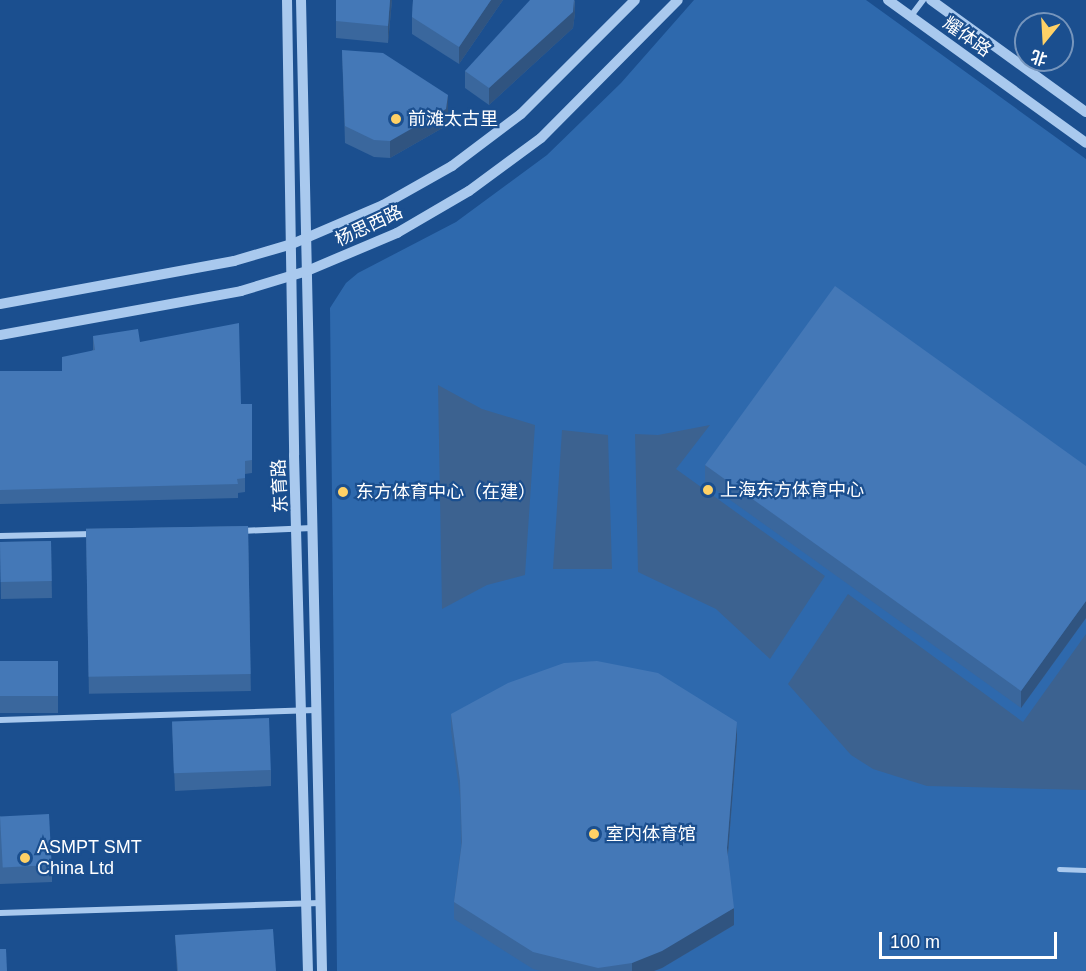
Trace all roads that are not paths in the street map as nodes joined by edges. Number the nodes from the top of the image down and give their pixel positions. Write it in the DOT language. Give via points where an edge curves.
graph roads {
  1 [pos="287,0"];
  2 [pos="302,0"];
  3 [pos="636,0"];
  4 [pos="678,0"];
  5 [pos="888,0"];
  6 [pos="923,0"];
  7 [pos="931,0"];
  8 [pos="911,16"];
  9 [pos="1086,112"];
  10 [pos="1086,143"];
  11 [pos="306,238"];
  12 [pos="292,244"];
  13 [pos="307,271"];
  14 [pos="293,276"];
  15 [pos="0,304"];
  16 [pos="0,335"];
  17 [pos="312,528"];
  18 [pos="298,530"];
  19 [pos="227,531"];
  20 [pos="107,533"];
  21 [pos="0,536"];
  22 [pos="316,710"];
  23 [pos="303,711"];
  24 [pos="0,720"];
  25 [pos="1059,869"];
  26 [pos="1086,870"];
  27 [pos="307,903"];
  28 [pos="321,903"];
  29 [pos="0,913"];
  30 [pos="308,971"];
  31 [pos="322,971"];
  1 -- 12 [label="street, 东育路"];
  2 -- 11 [label="street, 东育路"];
  3 -- 11 [label="street, 杨思西路" via="552,87 487,141 383,206"];
  4 -- 13 [label="street, 杨思西路" via="573,109 505,166 405,228"];
  5 -- 8 [label="street, 耀体路"];
  6 -- 8 [label="street"];
  7 -- 9 [label="street, 耀体路"];
  8 -- 10 [label="street, 耀体路"];
  11 -- 12 [label="street, 杨思西路"];
  11 -- 13 [label="street, 东育路"];
  12 -- 14 [label="street, 东育路"];
  12 -- 15 [label="street, 杨思西路" via="200,269"];
  13 -- 14 [label="street, 杨思西路"];
  13 -- 17 [label="street, 东育路"];
  14 -- 16 [label="street, 杨思西路" via="207,298"];
  14 -- 18 [label="street, 东育路"];
  17 -- 18 [label="street"];
  17 -- 22 [label="street, 东育路"];
  18 -- 19 [label="street"];
  18 -- 23 [label="street, 东育路"];
  20 -- 21 [label="street"];
  22 -- 23 [label="street"];
  22 -- 28 [label="street, 东育路"];
  23 -- 24 [label="street"];
  23 -- 27 [label="street, 东育路"];
  25 -- 26 [label="street"];
  27 -- 28 [label="street"];
  27 -- 29 [label="street"];
  27 -- 30 [label="street, 东育路"];
  28 -- 31 [label="street, 东育路"];
}
